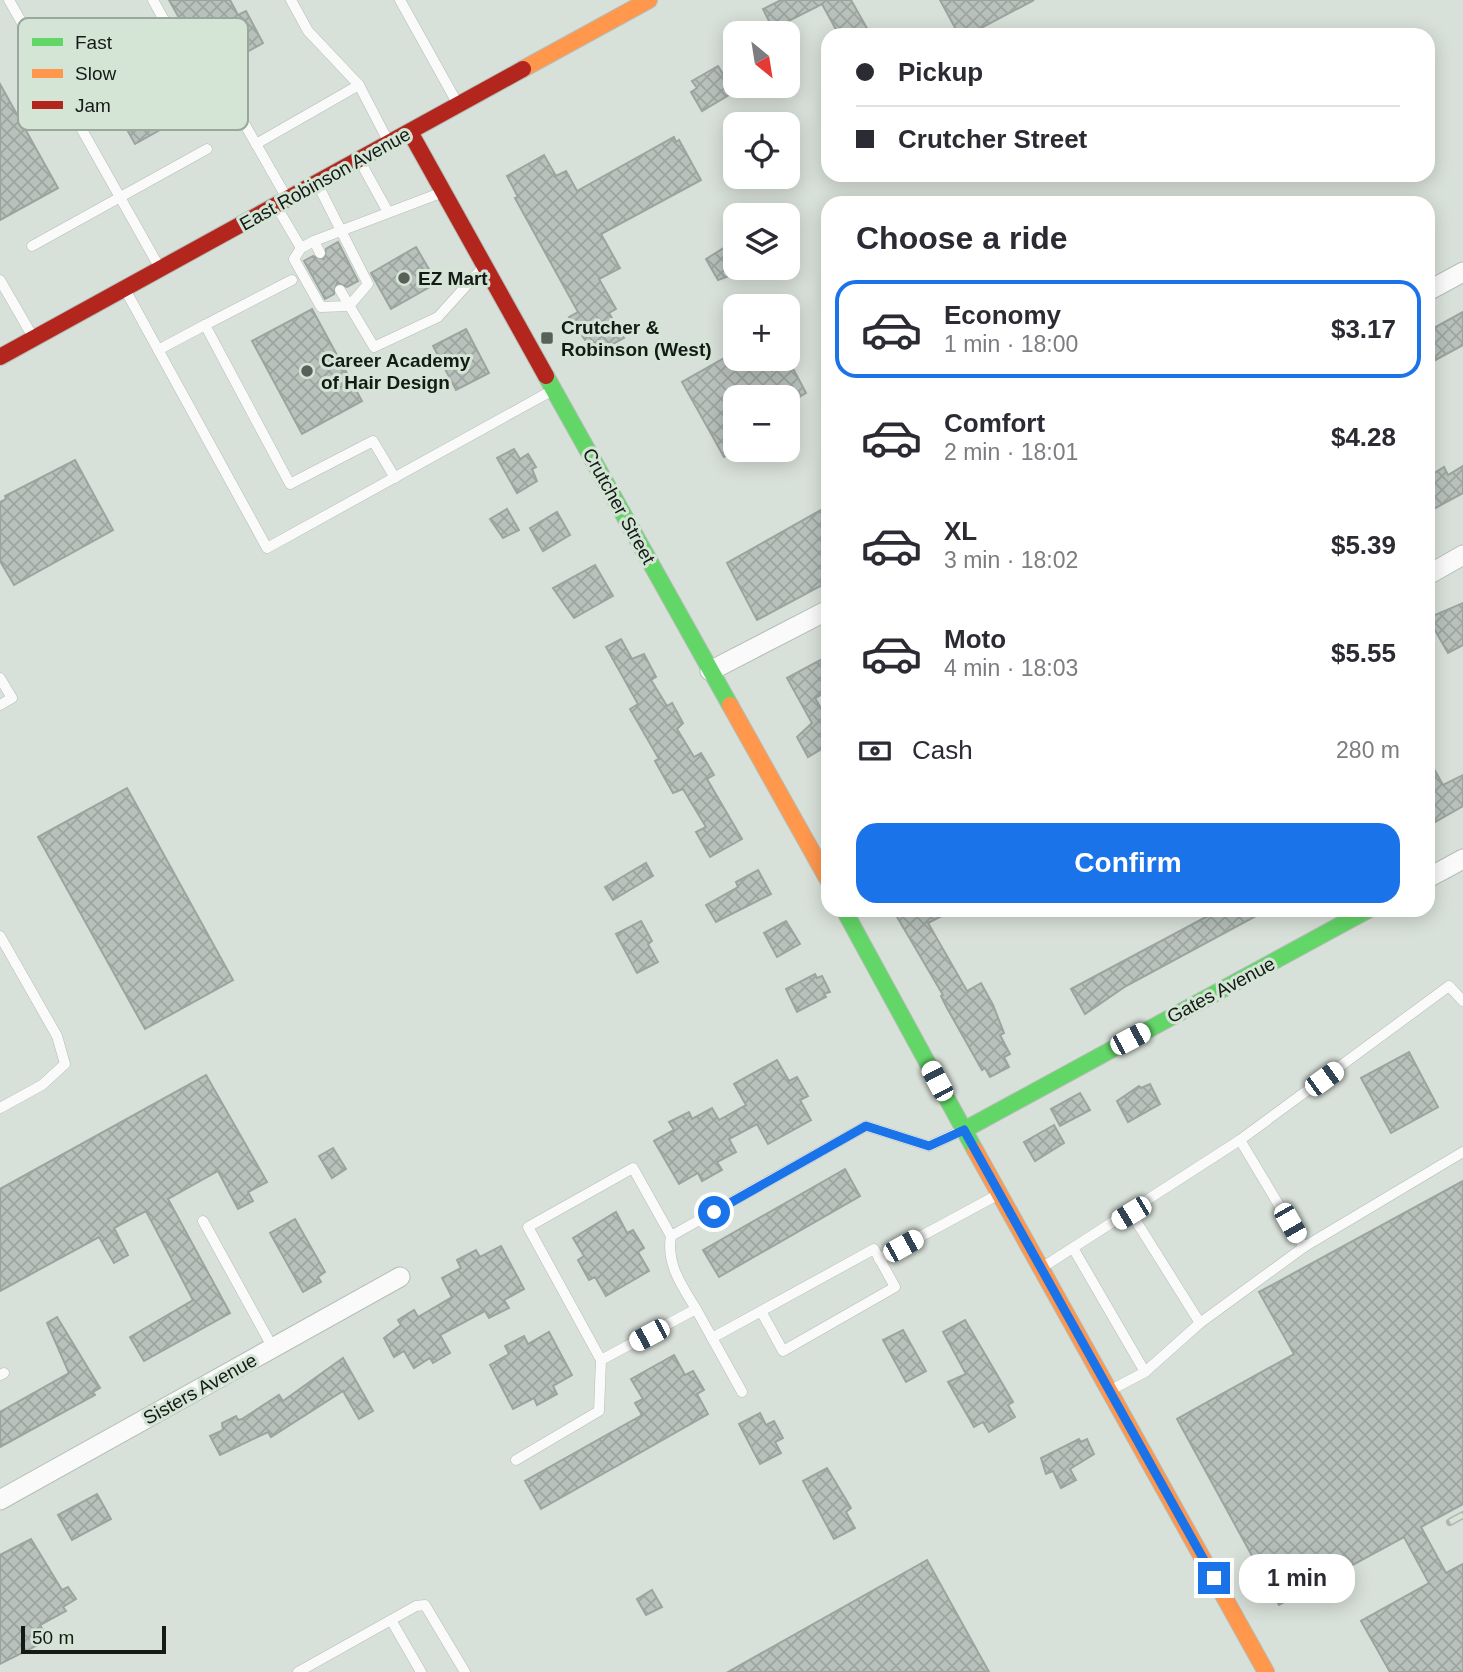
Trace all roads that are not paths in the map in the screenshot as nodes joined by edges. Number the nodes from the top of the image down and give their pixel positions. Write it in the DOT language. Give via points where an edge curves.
graph roads {
  1 [pos="9,0"];
  2 [pos="153,0"];
  3 [pos="291,0"];
  4 [pos="400,0"];
  5 [pos="649,0"];
  6 [pos="19,18"];
  7 [pos="163,18"];
  8 [pos="359,85"];
  9 [pos="459,106"];
  10 [pos="82,130"];
  11 [pos="248,130"];
  12 [pos="410,132"];
  13 [pos="390,143"];
  14 [pos="256,144"];
  15 [pos="207,149"];
  16 [pos="360,160"];
  17 [pos="317,183"];
  18 [pos="443,192"];
  19 [pos="120,198"];
  20 [pos="282,203"];
  21 [pos="388,212"];
  22 [pos="340,229"];
  23 [pos="314,241"];
  24 [pos="32,246"];
  25 [pos="301,248"];
  26 [pos="320,253"];
  27 [pos="485,266"];
  28 [pos="160,269"];
  29 [pos="1463,272"];
  30 [pos="292,280"];
  31 [pos="0,281"];
  32 [pos="1435,287"];
  33 [pos="125,289"];
  34 [pos="340,290"];
  35 [pos="349,306"];
  36 [pos="205,325"];
  37 [pos="34,338"];
  38 [pos="158,350"];
  39 [pos="0,357"];
  40 [pos="554,390"];
  41 [pos="395,478"];
  42 [pos="1463,555"];
  43 [pos="1435,571"];
  44 [pos="821,614"];
  45 [pos="710,671"];
  46 [pos="0,678"];
  47 [pos="0,705"];
  48 [pos="1463,859"];
  49 [pos="821,868"];
  50 [pos="1435,874"];
  51 [pos="848,917"];
  52 [pos="1355,917"];
  53 [pos="0,936"];
  54 [pos="1463,1001"];
  55 [pos="0,1108"];
  56 [pos="964,1130"];
  57 [pos="1240,1140"];
  58 [pos="1463,1152"];
  59 [pos="999,1194"];
  60 [pos="1131,1213"];
  61 [pos="202,1221"];
  62 [pos="671,1236"];
  63 [pos="1304,1247"];
  64 [pos="1073,1248"];
  65 [pos="879,1259"];
  66 [pos="1040,1268"];
  67 [pos="400,1277"];
  68 [pos="696,1309"];
  69 [pos="762,1312"];
  70 [pos="1200,1323"];
  71 [pos="712,1338"];
  72 [pos="273,1348"];
  73 [pos="601,1360"];
  74 [pos="1144,1372"];
  75 [pos="1110,1391"];
  76 [pos="742,1392"];
  77 [pos="516,1460"];
  78 [pos="0,1500"];
  79 [pos="391,1620"];
  80 [pos="298,1672"];
  81 [pos="421,1672"];
  82 [pos="465,1672"];
  83 [pos="1266,1672"];
  1 -- 6 [label="lane"];
  2 -- 7 [label="lane"];
  3 -- 8 [label="lane" via="308,31"];
  4 -- 9 [label="lane"];
  5 -- 9 [label="main road, East Robinson Avenue"];
  8 -- 13 [label="lane"];
  8 -- 14 [label="lane"];
  9 -- 12 [label="main road, East Robinson Avenue"];
  10 -- 19 [label="lane"];
  11 -- 14 [label="lane"];
  12 -- 13 [label="main road, East Robinson Avenue"];
  12 -- 18 [label="main road, Crutcher Street"];
  13 -- 16 [label="main road, East Robinson Avenue"];
  14 -- 20 [label="lane"];
  15 -- 19 [label="lane"];
  16 -- 17 [label="main road, East Robinson Avenue"];
  16 -- 21 [label="lane"];
  17 -- 20 [label="main road, East Robinson Avenue"];
  17 -- 22 [label="lane"];
  18 -- 21 [label="lane"];
  18 -- 27 [label="main road, Crutcher Street"];
  19 -- 24 [label="lane"];
  19 -- 28 [label="lane"];
  20 -- 25 [label="lane"];
  20 -- 28 [label="main road, East Robinson Avenue"];
  21 -- 22 [label="lane"];
  22 -- 23 [label="lane"];
  22 -- 35 [label="lane" via="368,284"];
  23 -- 25 [label="lane"];
  23 -- 26 [label="lane"];
  25 -- 35 [label="lane" via="294,259 321,307"];
  27 -- 35 [label="lane" via="438,317 374,347"];
  27 -- 40 [label="main road, Crutcher Street"];
  28 -- 33 [label="main road, East Robinson Avenue"];
  29 -- 32 [label="street"];
  30 -- 36 [label="lane"];
  31 -- 37 [label="lane"];
  33 -- 37 [label="main road, East Robinson Avenue"];
  33 -- 38 [label="lane"];
  34 -- 35 [label="lane"];
  36 -- 38 [label="lane"];
  36 -- 41 [label="lane" via="290,484 373,441"];
  37 -- 39 [label="main road, East Robinson Avenue"];
  38 -- 41 [label="lane" via="267,548"];
  40 -- 41 [label="lane"];
  40 -- 45 [label="main road, Crutcher Street"];
  42 -- 43 [label="street"];
  44 -- 45 [label="street"];
  45 -- 49 [label="main road, Crutcher Street"];
  46 -- 47 [label="lane" via="12,698"];
  48 -- 50 [label="street"];
  51 -- 56 [label="main road"];
  52 -- 56 [label="main road, Gates Avenue"];
  53 -- 55 [label="lane" via="57,1036 65,1065 42,1085"];
  54 -- 57 [label="lane" via="1449,986"];
  56 -- 59 [label="main road"];
  56 -- 62 [label="lane" via="929,1146 866,1126"];
  57 -- 60 [label="lane"];
  57 -- 63 [label="lane"];
  58 -- 63 [label="lane"];
  59 -- 65 [label="lane"];
  59 -- 66 [label="main road"];
  60 -- 64 [label="lane"];
  60 -- 70 [label="lane"];
  61 -- 72 [label="lane"];
  62 -- 68 [label="lane" via="668,1252"];
  62 -- 73 [label="lane" via="633,1168 528,1227"];
  63 -- 70 [label="lane"];
  64 -- 66 [label="lane"];
  64 -- 74 [label="lane"];
  65 -- 69 [label="lane" via="874,1249"];
  65 -- 69 [label="lane" via="895,1287 783,1351"];
  66 -- 75 [label="main road"];
  67 -- 72 [label="street, Sisters Avenue"];
  68 -- 71 [label="lane"];
  68 -- 73 [label="lane"];
  69 -- 71 [label="lane"];
  70 -- 74 [label="lane"];
  71 -- 76 [label="lane"];
  72 -- 78 [label="street, Sisters Avenue"];
  73 -- 77 [label="lane" via="600,1411"];
  74 -- 75 [label="lane"];
  75 -- 83 [label="main road"];
  79 -- 80 [label="lane"];
  79 -- 81 [label="lane"];
  79 -- 82 [label="lane" via="425,1605"];
}
